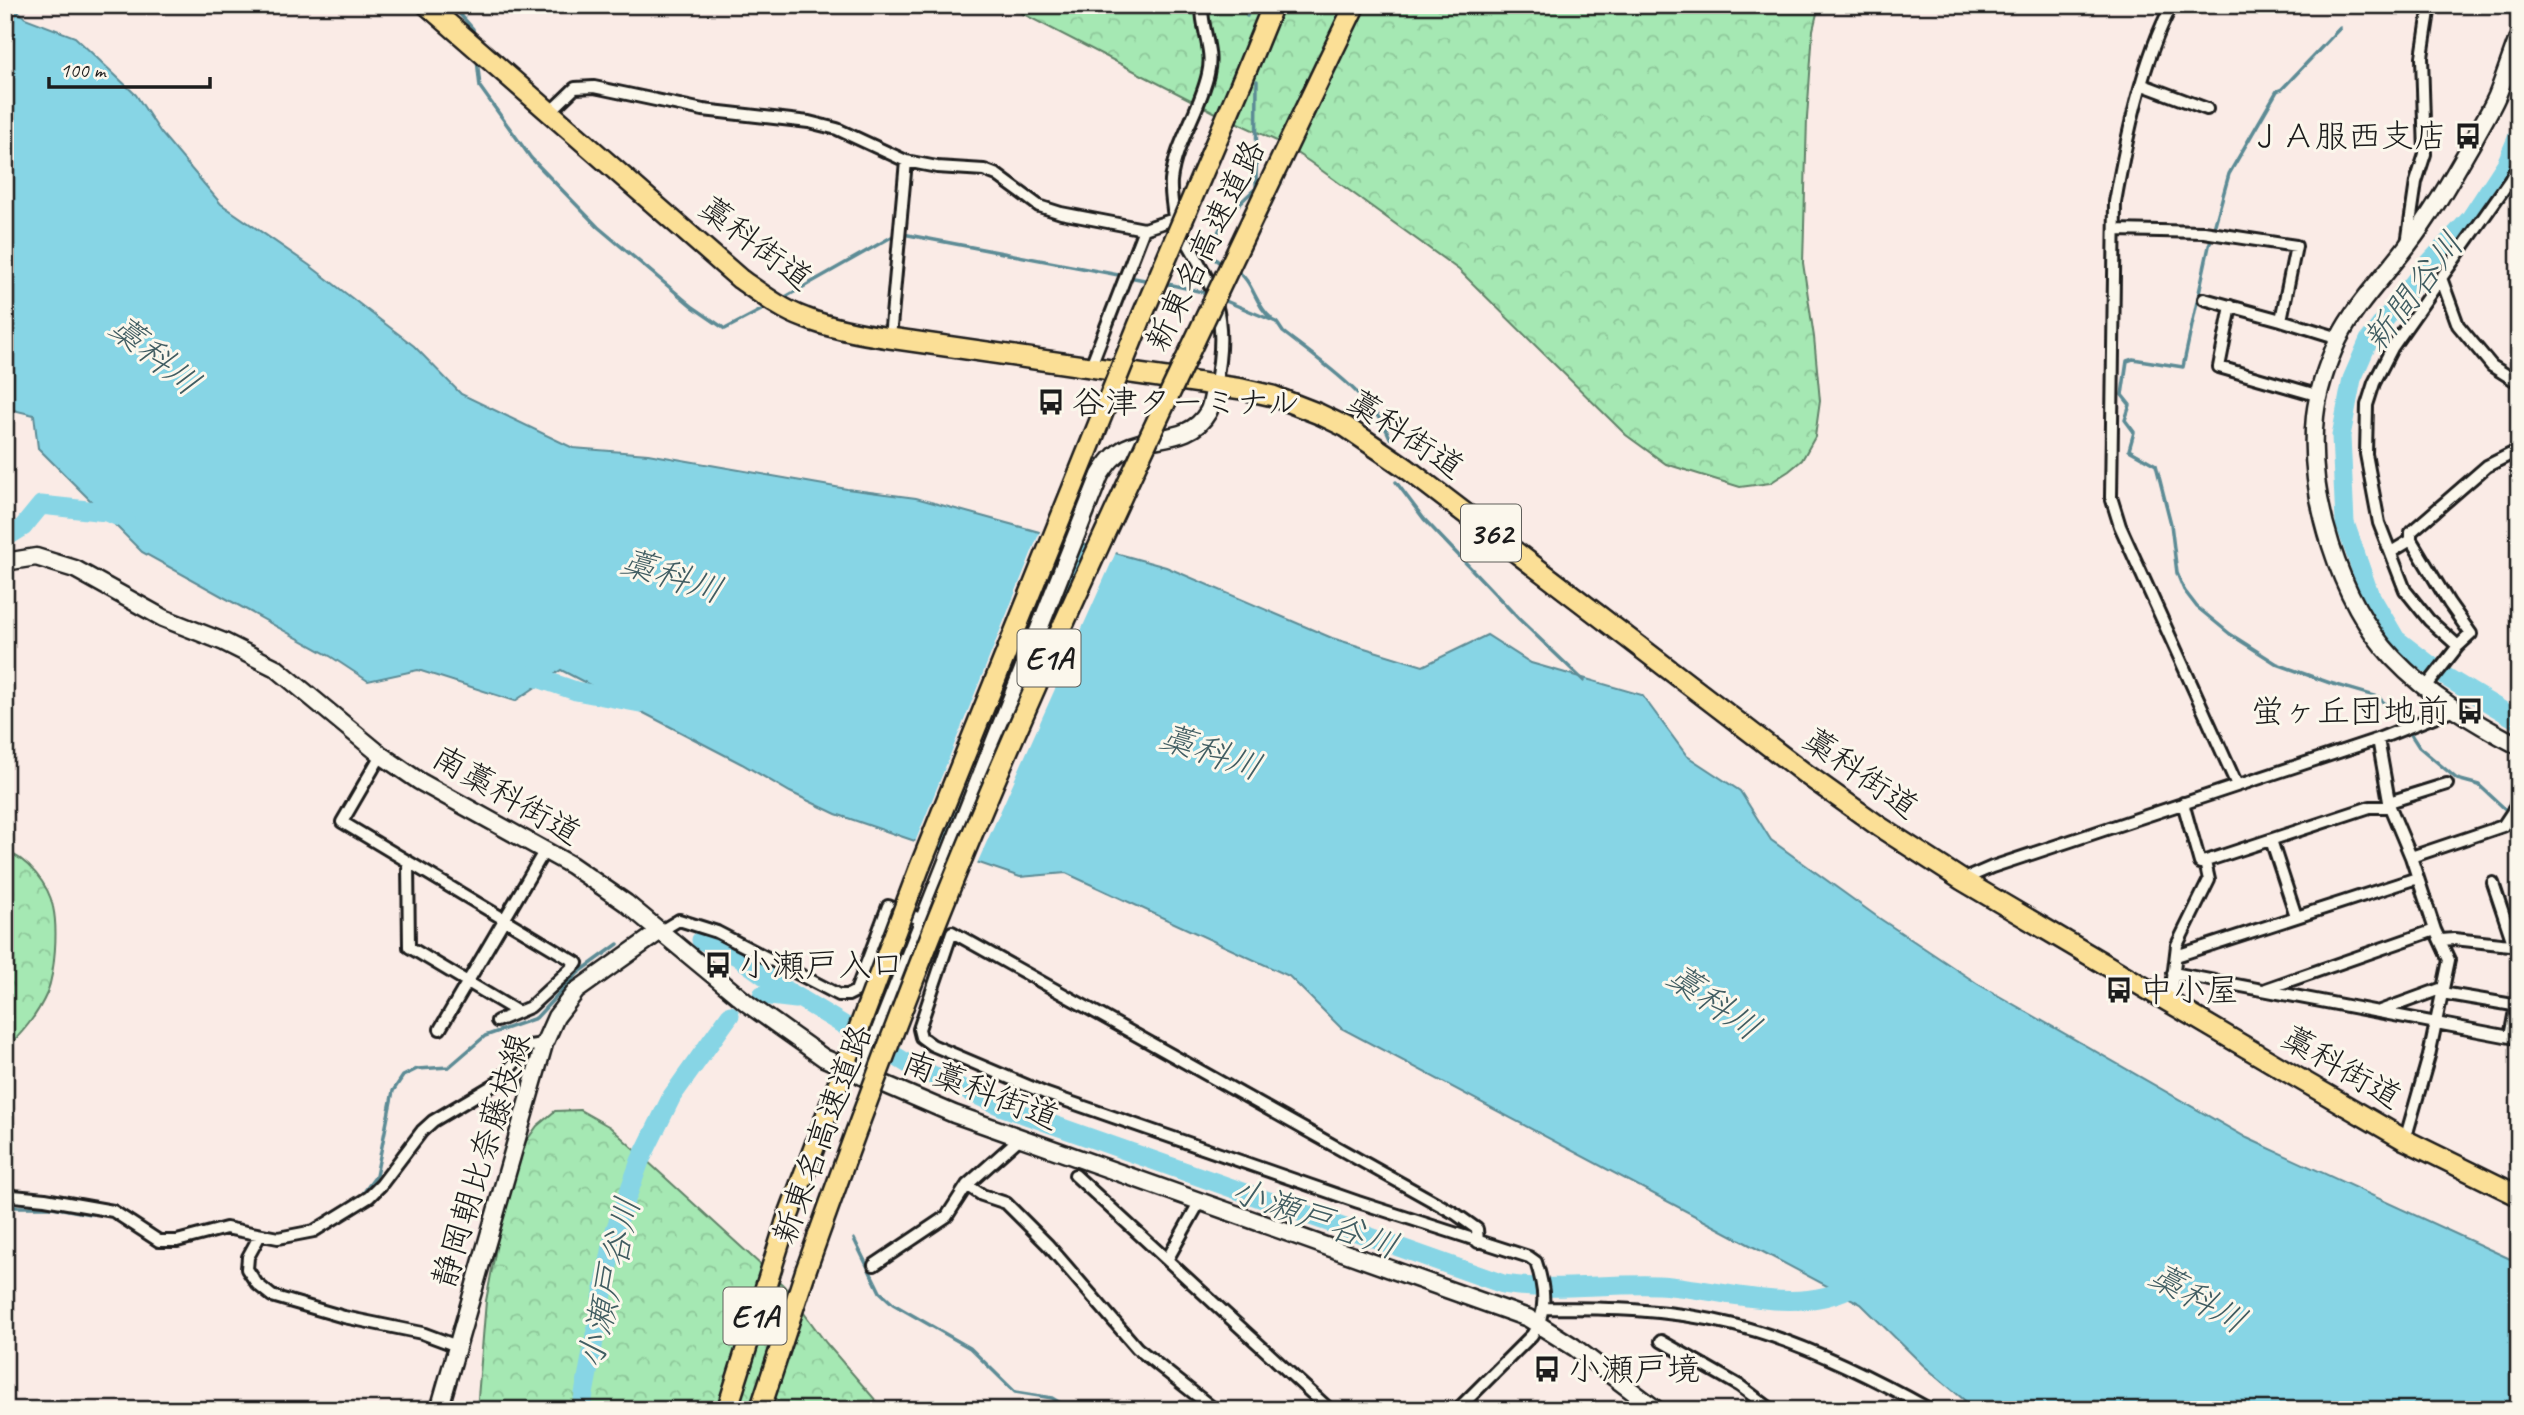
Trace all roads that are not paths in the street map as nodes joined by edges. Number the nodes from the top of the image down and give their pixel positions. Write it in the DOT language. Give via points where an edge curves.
graph roads {
  1 [pos="427,5"];
  2 [pos="1202,5"];
  3 [pos="1273,5"];
  4 [pos="1355,5"];
  5 [pos="2172,5"];
  6 [pos="2430,5"];
  7 [pos="2519,36"];
  8 [pos="2143,85"];
  9 [pos="2207,109"];
  10 [pos="549,113"];
  11 [pos="906,160"];
  12 [pos="2519,163"];
  13 [pos="1174,219"];
  14 [pos="1144,229"];
  15 [pos="2115,230"];
  16 [pos="2407,247"];
  17 [pos="2441,278"];
  18 [pos="2204,299"];
  19 [pos="2231,306"];
  20 [pos="2281,320"];
  21 [pos="890,338"];
  22 [pos="2339,338"];
  23 [pos="1090,368"];
  24 [pos="2519,383"];
  25 [pos="1214,386"];
  26 [pos="2319,396"];
  27 [pos="2519,450"];
  28 [pos="2411,541"];
  29 [pos="2390,552"];
  30 [pos="5,562"];
  31 [pos="2458,646"];
  32 [pos="2426,687"];
  33 [pos="2454,709"];
  34 [pos="2378,739"];
  35 [pos="2519,746"];
  36 [pos="382,755"];
  37 [pos="2447,784"];
  38 [pos="2237,785"];
  39 [pos="2519,795"];
  40 [pos="2183,803"];
  41 [pos="2389,805"];
  42 [pos="2271,839"];
  43 [pos="545,850"];
  44 [pos="2412,857"];
  45 [pos="408,862"];
  46 [pos="2204,862"];
  47 [pos="2417,878"];
  48 [pos="1962,880"];
  49 [pos="2493,883"];
  50 [pos="2295,916"];
  51 [pos="505,920"];
  52 [pos="923,921"];
  53 [pos="659,932"];
  54 [pos="952,932"];
  55 [pos="2438,935"];
  56 [pos="2516,946"];
  57 [pos="2176,956"];
  58 [pos="2174,973"];
  59 [pos="468,982"];
  60 [pos="2264,990"];
  61 [pos="2443,991"];
  62 [pos="2170,1003"];
  63 [pos="2517,1006"];
  64 [pos="2378,1011"];
  65 [pos="518,1012"];
  66 [pos="497,1020"];
  67 [pos="2435,1022"];
  68 [pos="440,1029"];
  69 [pos="544,1044"];
  70 [pos="862,1076"];
  71 [pos="1020,1138"];
  72 [pos="2405,1140"];
  73 [pos="1075,1175"];
  74 [pos="967,1185"];
  75 [pos="5,1191"];
  76 [pos="2519,1196"];
  77 [pos="1200,1201"];
  78 [pos="260,1235"];
  79 [pos="1478,1242"];
  80 [pos="1167,1260"];
  81 [pos="874,1265"];
  82 [pos="1545,1308"];
  83 [pos="1539,1325"];
  84 [pos="751,1328"];
  85 [pos="1661,1341"];
  86 [pos="457,1346"];
  87 [pos="439,1410"];
  88 [pos="721,1410"];
  89 [pos="727,1410"];
  90 [pos="760,1410"];
  91 [pos="1215,1410"];
  92 [pos="1329,1410"];
  93 [pos="1457,1410"];
  94 [pos="1657,1410"];
  95 [pos="1772,1410"];
  96 [pos="1931,1410"];
  1 -- 10 [label="highway, 藁科街道 / 362"];
  2 -- 13 [label="street" via="1210,48 1209,74 1176,156 1171,183"];
  3 -- 84 [label="highway, 新東名高速道路 / E1A, bridge" via="919,869 786,1222"];
  4 -- 90 [label="highway, 新東名高速道路 / E1A, bridge" via="1169,395 1016,732 908,993"];
  5 -- 8 [label="street"];
  6 -- 16 [label="street" via="2422,57 2425,155 2416,182"];
  7 -- 16 [label="main road" via="2496,98"];
  8 -- 9 [label="street"];
  8 -- 15 [label="street" via="2122,160"];
  10 -- 11 [label="street" via="575,88 594,87 703,110 809,122 837,129"];
  10 -- 21 [label="highway, 藁科街道 / 362" via="767,298 803,318"];
  11 -- 14 [label="street" via="984,170 1039,206"];
  11 -- 21 [label="street"];
  12 -- 17 [label="street"];
  13 -- 14 [label="street"];
  13 -- 25 [label="street" via="1209,279 1218,306 1220,359"];
  14 -- 23 [label="street"];
  15 -- 20 [label="street" via="2204,232 2296,246"];
  15 -- 38 [label="street" via="2111,497"];
  16 -- 22 [label="main road"];
  17 -- 24 [label="street" via="2458,325 2492,366"];
  17 -- 29 [label="street" via="2392,348 2367,405 2366,454 2379,523"];
  18 -- 19 [label="street"];
  19 -- 20 [label="street"];
  19 -- 26 [label="street" via="2219,366"];
  20 -- 22 [label="street"];
  21 -- 23 [label="highway, 藁科街道 / 362"];
  22 -- 26 [label="main road"];
  23 -- 25 [label="highway, 藁科街道 / 362"];
  25 -- 48 [label="highway, 藁科街道 / 362" via="1273,396 1346,427 1803,772"];
  25 -- 52 [label="main road" via="1208,412 1191,429 1169,439 1126,447 1100,475"];
  26 -- 32 [label="main road" via="2316,481 2341,576 2369,628 2393,658"];
  27 -- 28 [label="street" via="2487,466 2412,533"];
  28 -- 29 [label="street"];
  28 -- 31 [label="street" via="2471,634"];
  29 -- 31 [label="street" via="2405,590"];
  30 -- 36 [label="main road, 南藁科街道" via="36,557 75,569 163,618 276,668"];
  31 -- 32 [label="street"];
  32 -- 33 [label="main road"];
  33 -- 34 [label="street"];
  33 -- 35 [label="main road"];
  34 -- 38 [label="street"];
  34 -- 41 [label="street"];
  36 -- 43 [label="main road, 南藁科街道" via="419,781"];
  36 -- 45 [label="street" via="342,822"];
  37 -- 41 [label="street"];
  38 -- 40 [label="street"];
  39 -- 44 [label="street" via="2503,826"];
  40 -- 46 [label="street" via="2200,863"];
  40 -- 48 [label="street"];
  41 -- 42 [label="street"];
  41 -- 44 [label="street"];
  42 -- 46 [label="street"];
  42 -- 50 [label="street"];
  43 -- 51 [label="street"];
  43 -- 53 [label="main road, 南藁科街道" via="626,903"];
  44 -- 47 [label="street"];
  45 -- 51 [label="street"];
  45 -- 59 [label="street" via="410,947"];
  46 -- 57 [label="street" via="2209,880"];
  47 -- 50 [label="street"];
  47 -- 55 [label="street"];
  48 -- 62 [label="highway, 藁科街道 / 362"];
  49 -- 56 [label="street"];
  50 -- 57 [label="street"];
  51 -- 59 [label="street"];
  51 -- 65 [label="street" via="577,963 530,1007"];
  52 -- 53 [label="street" via="888,906 856,991 848,995 839,995 718,932 680,920"];
  52 -- 54 [label="street"];
  52 -- 70 [label="main road"];
  53 -- 69 [label="main road, 静岡朝比奈藤枝線" via="576,991 556,1017"];
  53 -- 70 [label="main road, 南藁科街道" via="824,1058"];
  54 -- 79 [label="street" via="1456,1214 1477,1229"];
  54 -- 79 [label="street" via="919,1029 932,1045 1047,1094"];
  55 -- 56 [label="street"];
  55 -- 60 [label="street"];
  55 -- 61 [label="street" via="2449,960"];
  57 -- 58 [label="street"];
  58 -- 60 [label="street"];
  58 -- 62 [label="street"];
  59 -- 65 [label="street"];
  59 -- 68 [label="street"];
  60 -- 64 [label="street"];
  61 -- 63 [label="street"];
  61 -- 64 [label="street"];
  61 -- 67 [label="street"];
  62 -- 72 [label="highway, 藁科街道 / 362"];
  63 -- 67 [label="street" via="2510,1037"];
  64 -- 67 [label="street"];
  65 -- 66 [label="street"];
  67 -- 72 [label="street"];
  69 -- 78 [label="street" via="529,1046 497,1083 433,1121 381,1185 356,1206 314,1231 278,1238"];
  69 -- 86 [label="main road, 静岡朝比奈藤枝線"];
  70 -- 71 [label="main road, 南藁科街道"];
  71 -- 74 [label="street"];
  71 -- 77 [label="main road, 南藁科街道"];
  72 -- 76 [label="highway, 藁科街道 / 362"];
  73 -- 80 [label="street"];
  74 -- 81 [label="street" via="947,1216"];
  74 -- 91 [label="street" via="1006,1203 1137,1348"];
  75 -- 78 [label="street" via="113,1212 159,1241 226,1228"];
  77 -- 80 [label="street"];
  77 -- 83 [label="main road, 南藁科街道" via="1488,1302"];
  78 -- 86 [label="street" via="247,1269 272,1296"];
  79 -- 82 [label="street" via="1536,1262"];
  80 -- 92 [label="street"];
  82 -- 83 [label="street"];
  82 -- 96 [label="street" via="1659,1312 1730,1324 1825,1358"];
  83 -- 93 [label="street"];
  83 -- 94 [label="main road, 南藁科街道"];
  84 -- 88 [label="highway"];
  84 -- 89 [label="highway, 新東名高速道路 / E1A"];
  85 -- 95 [label="street"];
  86 -- 87 [label="main road, 静岡朝比奈藤枝線"];
}
